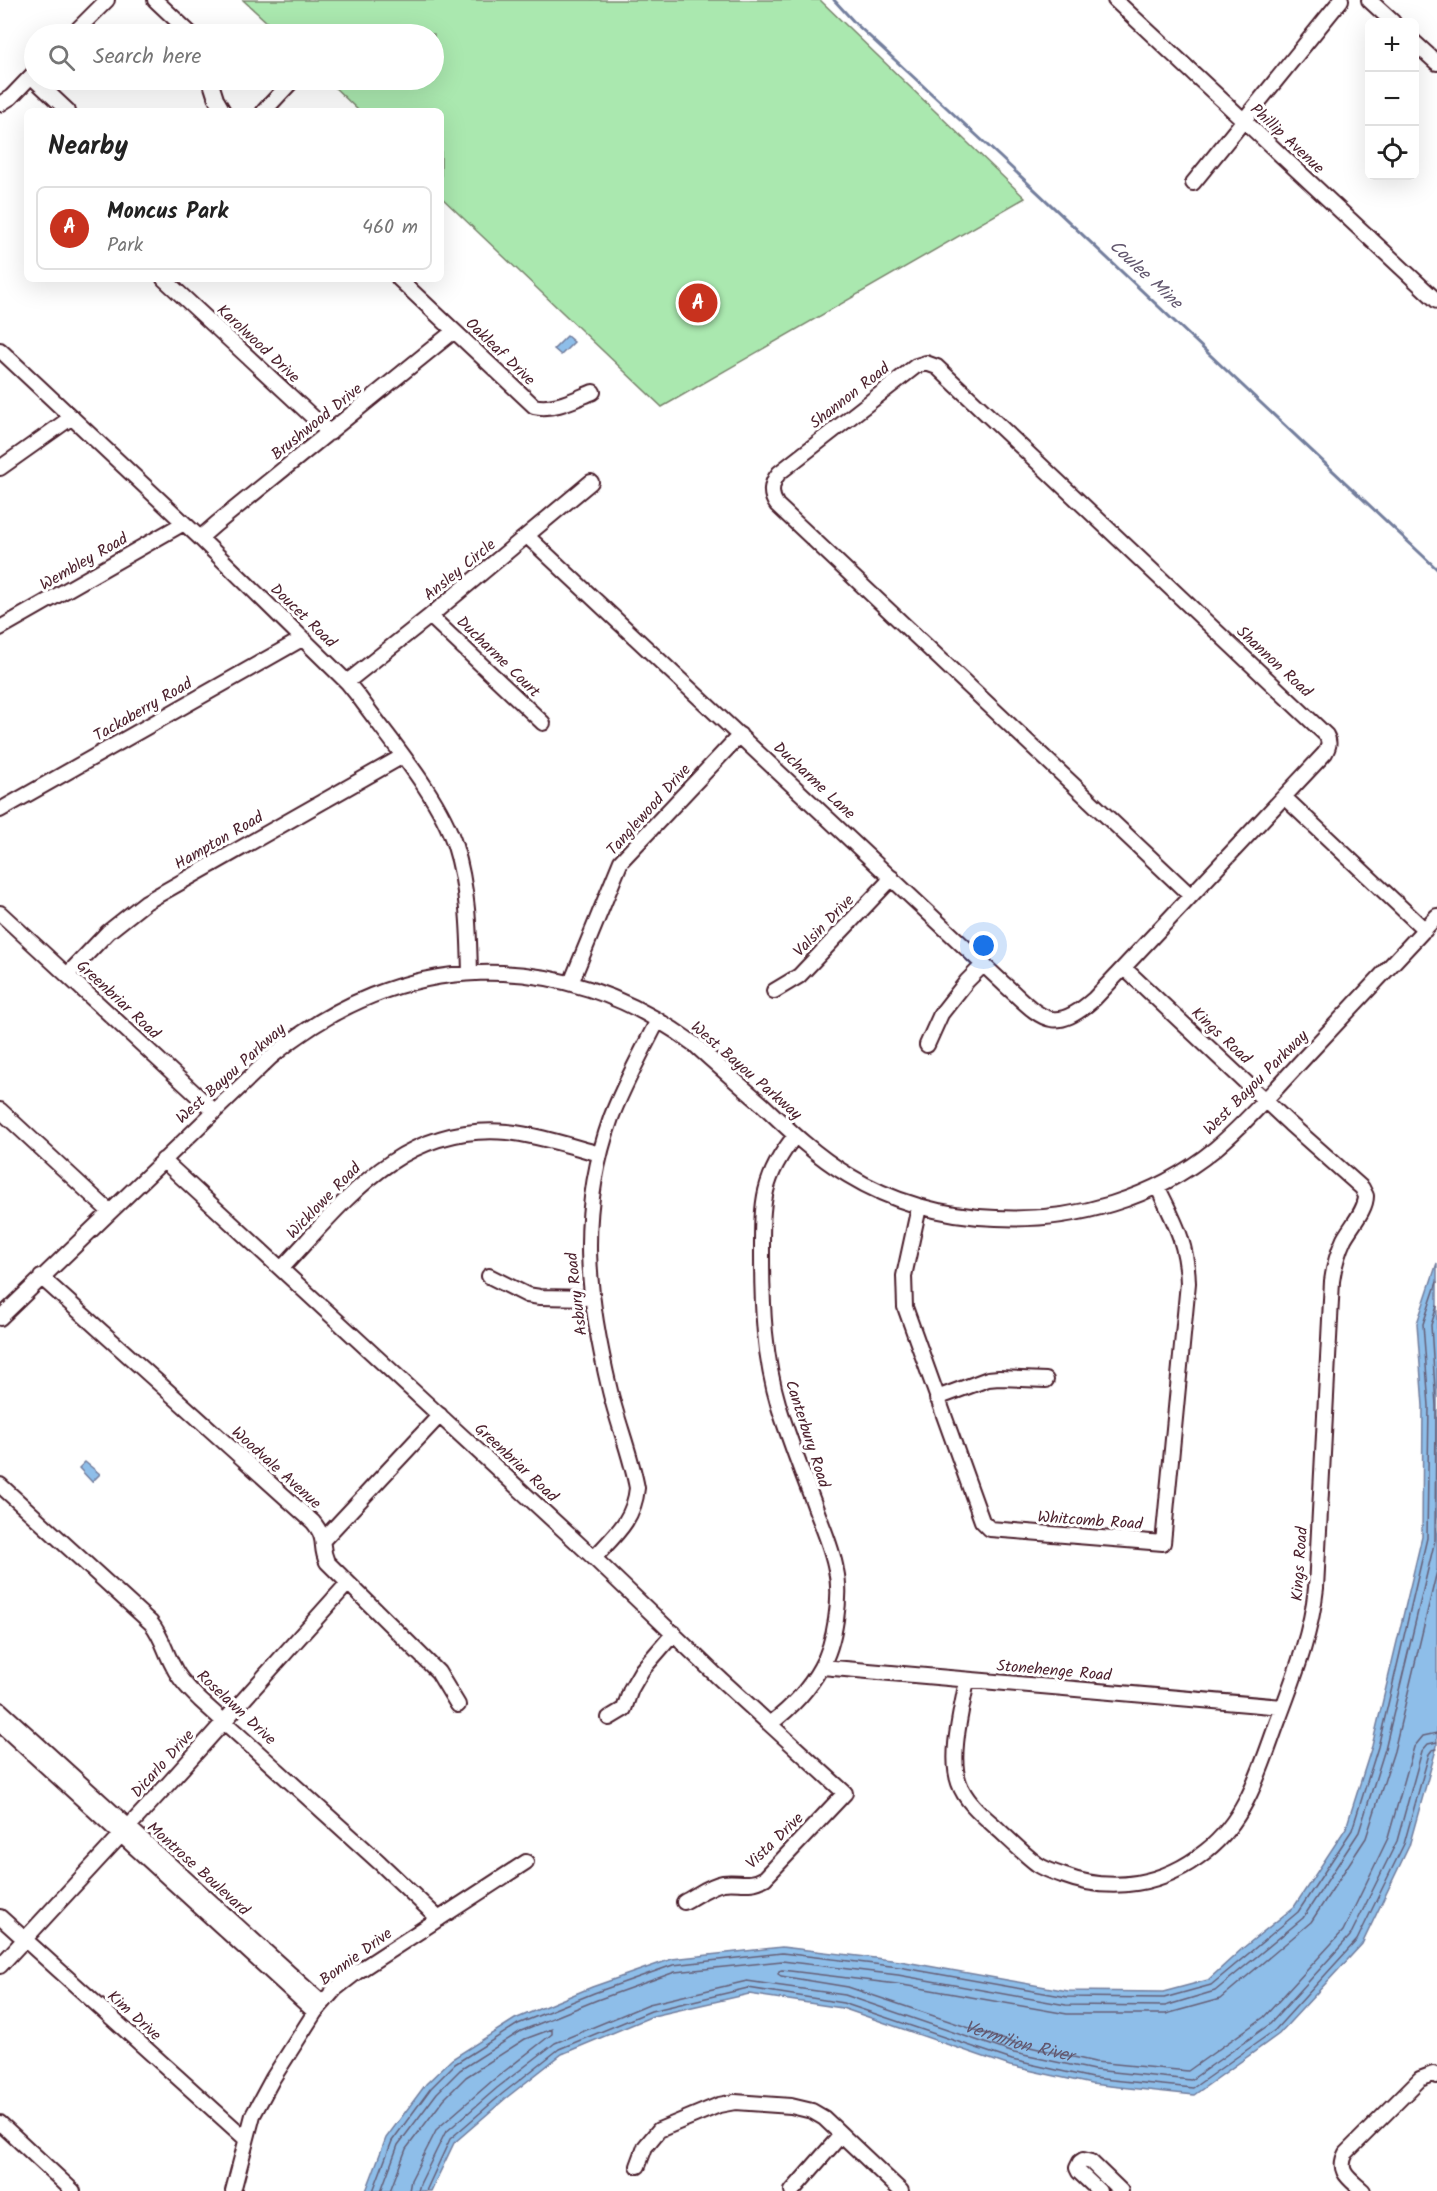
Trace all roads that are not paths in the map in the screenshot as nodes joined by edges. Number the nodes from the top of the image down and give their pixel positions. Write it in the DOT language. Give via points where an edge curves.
graph roads {
  1 [pos="107,0"];
  2 [pos="155,0"];
  3 [pos="1115,0"];
  4 [pos="1341,0"];
  5 [pos="1369,0"];
  6 [pos="1389,18"];
  7 [pos="83,24"];
  8 [pos="180,24"];
  9 [pos="1419,47"];
  10 [pos="1437,63"];
  11 [pos="24,86"];
  12 [pos="47,90"];
  13 [pos="213,90"];
  14 [pos="284,90"];
  15 [pos="0,104"];
  16 [pos="65,108"];
  17 [pos="220,108"];
  18 [pos="267,108"];
  19 [pos="1243,120"];
  20 [pos="1193,183"];
  21 [pos="167,282"];
  22 [pos="402,282"];
  23 [pos="1437,301"];
  24 [pos="454,332"];
  25 [pos="0,350"];
  26 [pos="593,392"];
  27 [pos="72,417"];
  28 [pos="330,433"];
  29 [pos="0,468"];
  30 [pos="591,482"];
  31 [pos="184,522"];
  32 [pos="527,536"];
  33 [pos="200,538"];
  34 [pos="430,616"];
  35 [pos="0,628"];
  36 [pos="302,639"];
  37 [pos="347,681"];
  38 [pos="543,723"];
  39 [pos="740,735"];
  40 [pos="403,756"];
  41 [pos="1284,797"];
  42 [pos="0,810"];
  43 [pos="892,878"];
  44 [pos="1191,896"];
  45 [pos="0,913"];
  46 [pos="1437,916"];
  47 [pos="1425,930"];
  48 [pos="984,964"];
  49 [pos="1124,968"];
  50 [pos="470,973"];
  51 [pos="67,975"];
  52 [pos="571,983"];
  53 [pos="774,990"];
  54 [pos="1087,1006"];
  55 [pos="658,1020"];
  56 [pos="927,1045"];
  57 [pos="1265,1100"];
  58 [pos="0,1110"];
  59 [pos="214,1111"];
  60 [pos="795,1136"];
  61 [pos="600,1154"];
  62 [pos="163,1160"];
  63 [pos="1156,1186"];
  64 [pos="919,1207"];
  65 [pos="109,1211"];
  66 [pos="282,1268"];
  67 [pos="489,1276"];
  68 [pos="41,1277"];
  69 [pos="591,1298"];
  70 [pos="0,1318"];
  71 [pos="1046,1380"];
  72 [pos="937,1398"];
  73 [pos="440,1415"];
  74 [pos="0,1485"];
  75 [pos="324,1539"];
  76 [pos="594,1558"];
  77 [pos="348,1582"];
  78 [pos="674,1633"];
  79 [pos="822,1666"];
  80 [pos="966,1680"];
  81 [pos="458,1705"];
  82 [pos="1283,1707"];
  83 [pos="0,1710"];
  84 [pos="609,1718"];
  85 [pos="224,1722"];
  86 [pos="0,1724"];
  87 [pos="770,1724"];
  88 [pos="845,1793"];
  89 [pos="124,1830"];
  90 [pos="526,1862"];
  91 [pos="684,1902"];
  92 [pos="0,1917"];
  93 [pos="439,1919"];
  94 [pos="25,1939"];
  95 [pos="0,1966"];
  96 [pos="318,2007"];
  97 [pos="1437,2076"];
  98 [pos="0,2123"];
  99 [pos="841,2135"];
  100 [pos="246,2139"];
  101 [pos="638,2166"];
  102 [pos="73,2191"];
  103 [pos="233,2191"];
  104 [pos="792,2191"];
  105 [pos="901,2191"];
  106 [pos="1099,2191"];
  107 [pos="1121,2191"];
  108 [pos="1363,2191"];
  1 -- 7 [label="street"];
  2 -- 8 [label="street"];
  3 -- 19 [label="street, Phillip Avenue"];
  4 -- 19 [label="street"];
  5 -- 6 [label="street"];
  9 -- 10 [label="street"];
  11 -- 15 [label="street"];
  12 -- 16 [label="street"];
  13 -- 17 [label="street"];
  14 -- 18 [label="street"];
  19 -- 20 [label="street"];
  19 -- 23 [label="street, Phillip Avenue"];
  21 -- 28 [label="street, Karolwood Drive"];
  22 -- 24 [label="street, Oakleaf Drive"];
  24 -- 26 [label="street, Oakleaf Drive" via="534,406 544,408 570,402"];
  24 -- 28 [label="street, Brushwood Drive"];
  25 -- 27 [label="street, Doucet Road"];
  27 -- 29 [label="street"];
  27 -- 31 [label="street, Doucet Road"];
  28 -- 33 [label="street, Brushwood Drive"];
  30 -- 32 [label="street, Ansley Circle"];
  31 -- 33 [label="street, Doucet Road"];
  31 -- 35 [label="street, Wembley Road"];
  32 -- 34 [label="street, Ansley Circle"];
  32 -- 39 [label="street, Ducharme Lane"];
  33 -- 36 [label="street, Doucet Road"];
  34 -- 37 [label="street, Ansley Circle"];
  34 -- 38 [label="street, Ducharme Court"];
  36 -- 37 [label="street, Doucet Road"];
  36 -- 42 [label="street, Tackaberry Road"];
  37 -- 40 [label="street, Doucet Road"];
  39 -- 43 [label="street, Ducharme Lane"];
  39 -- 52 [label="street, Tanglewood Drive" via="621,861"];
  40 -- 50 [label="street, Doucet Road" via="431,796 455,845 463,881"];
  40 -- 51 [label="street, Hampton Road" via="146,902 108,932"];
  41 -- 44 [label="street, Shannon Road"];
  41 -- 44 [label="street, Shannon Road" via="1325,753 1329,744 1326,735 937,367 926,363 916,366 779,473 771,493 777,505"];
  41 -- 47 [label="street"];
  43 -- 48 [label="street, Ducharme Lane"];
  43 -- 53 [label="street, Valsin Drive" via="799,976"];
  44 -- 49 [label="street, Shannon Road"];
  45 -- 51 [label="street, Greenbriar Road"];
  46 -- 47 [label="street, West Bayou Parkway"];
  47 -- 57 [label="street, West Bayou Parkway"];
  48 -- 54 [label="street, Ducharme Lane" via="1047,1019 1067,1018"];
  48 -- 56 [label="street" via="941,1014"];
  49 -- 54 [label="street, Shannon Road"];
  49 -- 57 [label="street, Kings Road"];
  50 -- 52 [label="street, West Bayou Parkway" via="526,975"];
  50 -- 59 [label="street, West Bayou Parkway" via="390,988 340,1009 290,1040"];
  51 -- 59 [label="street, Greenbriar Road"];
  52 -- 55 [label="street, West Bayou Parkway" via="620,1000"];
  55 -- 60 [label="street, West Bayou Parkway" via="694,1044"];
  55 -- 61 [label="street, Asbury Road" via="621,1094"];
  57 -- 63 [label="street, West Bayou Parkway" via="1214,1149"];
  57 -- 82 [label="street, Kings Road" via="1362,1188 1366,1200 1344,1239 1333,1271 1314,1610"];
  58 -- 65 [label="street"];
  59 -- 62 [label="street, West Bayou Parkway"];
  60 -- 64 [label="street, West Bayou Parkway" via="847,1175"];
  60 -- 79 [label="street, Canterbury Road" via="772,1170 763,1199 763,1324 766,1354 780,1408 837,1571 837,1610"];
  61 -- 66 [label="street, Wicklowe Road" via="507,1132 465,1133 434,1141 396,1157 363,1182"];
  61 -- 69 [label="street, Asbury Road" via="589,1226"];
  62 -- 65 [label="street, West Bayou Parkway"];
  62 -- 66 [label="street, Greenbriar Road"];
  63 -- 64 [label="street, West Bayou Parkway" via="1115,1203 1043,1218 974,1217"];
  63 -- 72 [label="street, Whitcomb Road" via="1180,1233 1188,1263 1163,1543 990,1529 982,1521"];
  64 -- 72 [label="street, Whitcomb Road" via="906,1262 904,1292 909,1321"];
  65 -- 68 [label="street, West Bayou Parkway"];
  66 -- 73 [label="street, Greenbriar Road"];
  67 -- 69 [label="street" via="540,1298"];
  68 -- 70 [label="street, West Bayou Parkway"];
  68 -- 75 [label="street, Woodvale Avenue" via="313,1522"];
  69 -- 76 [label="street, Asbury Road" via="637,1488 629,1518"];
  71 -- 72 [label="street" via="988,1379"];
  73 -- 75 [label="street"];
  73 -- 76 [label="street, Greenbriar Road"];
  74 -- 85 [label="street, Roselawn Drive" via="152,1623 180,1678"];
  75 -- 77 [label="street, Woodvale Avenue" via="326,1559"];
  76 -- 78 [label="street, Greenbriar Road"];
  77 -- 81 [label="street, Woodvale Avenue" via="438,1672"];
  77 -- 85 [label="street, Dicarlo Drive"];
  78 -- 84 [label="street" via="642,1670 624,1709"];
  78 -- 87 [label="street, Greenbriar Road"];
  79 -- 80 [label="street, Stonehenge Road"];
  79 -- 87 [label="street, Canterbury Road" via="793,1704"];
  80 -- 82 [label="street, Stonehenge Road"];
  80 -- 82 [label="street, Kings Road" via="955,1767 964,1795 1038,1864 1071,1878 1107,1885 1137,1884 1173,1872 1219,1839 1247,1800"];
  83 -- 89 [label="street, Montrose Boulevard"];
  85 -- 89 [label="street, Dicarlo Drive"];
  85 -- 93 [label="street, Roselawn Drive"];
  86 -- 89 [label="street, Montrose Boulevard"];
  87 -- 88 [label="street, Greenbriar Road"];
  88 -- 91 [label="street, Vista Drive" via="765,1878 748,1884 723,1883"];
  89 -- 94 [label="street, Dicarlo Drive"];
  89 -- 96 [label="street, Montrose Boulevard"];
  90 -- 93 [label="street, Bonnie Drive"];
  92 -- 94 [label="street, Kim Drive"];
  93 -- 96 [label="street, Bonnie Drive" via="357,1972"];
  94 -- 95 [label="street, Dicarlo Drive"];
  94 -- 100 [label="street, Kim Drive"];
  96 -- 100 [label="street, Bonnie Drive" via="261,2100"];
  97 -- 108 [label="street" via="1420,2079 1346,2153 1341,2164 1344,2172"];
  98 -- 102 [label="street"];
  99 -- 101 [label="street" via="824,2118 802,2107 719,2105 659,2130 645,2147"];
  99 -- 104 [label="street"];
  99 -- 105 [label="street"];
  100 -- 103 [label="street, Bonnie Drive"];
  106 -- 107 [label="street" via="1079,2172 1077,2168 1083,2160 1091,2162"];
}
